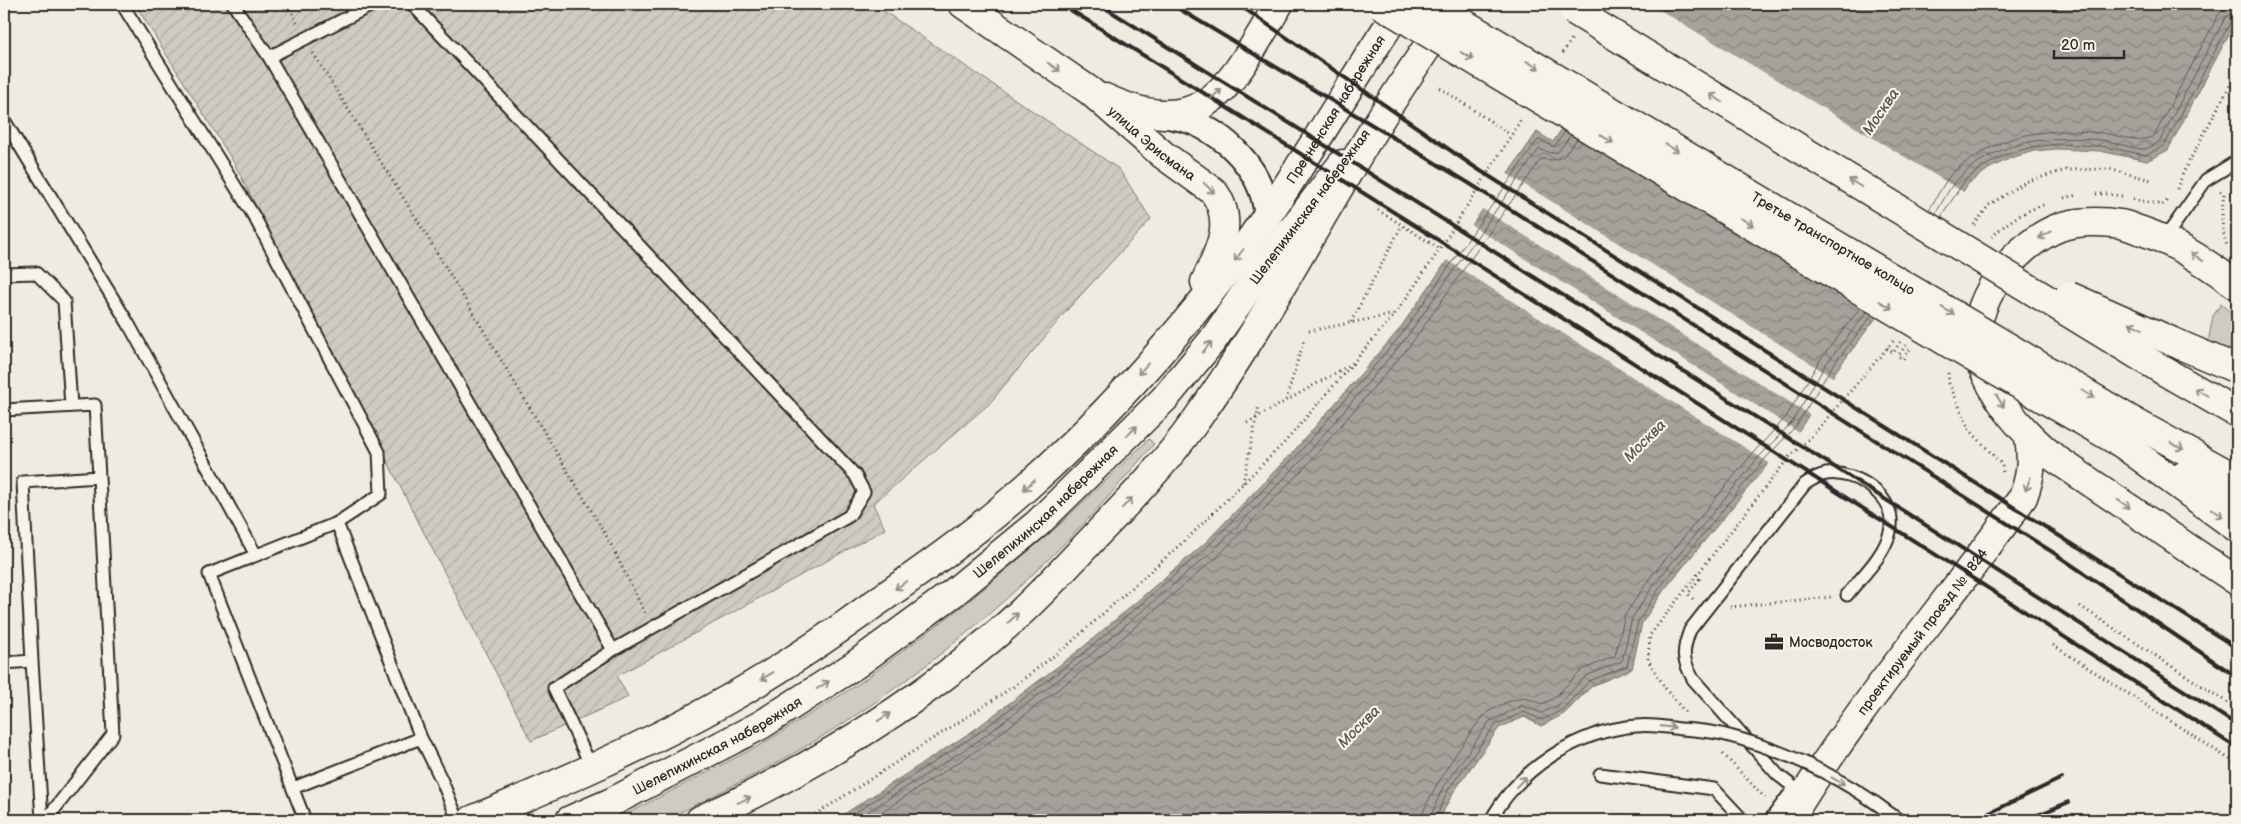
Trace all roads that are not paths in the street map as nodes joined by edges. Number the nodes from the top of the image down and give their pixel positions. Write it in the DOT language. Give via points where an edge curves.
graph roads {
  1 [pos="122,4"];
  2 [pos="233,4"];
  3 [pos="374,4"];
  4 [pos="412,4"];
  5 [pos="963,4"];
  6 [pos="982,4"];
  7 [pos="1279,4"];
  8 [pos="1380,4"];
  9 [pos="1403,4"];
  10 [pos="1431,4"];
  11 [pos="1457,4"];
  12 [pos="1567,6"];
  13 [pos="1017,43"];
  14 [pos="269,57"];
  15 [pos="1408,75"];
  16 [pos="1090,91"];
  17 [pos="1164,115"];
  18 [pos="4,120"];
  19 [pos="2237,160"];
  20 [pos="1896,208"];
  21 [pos="1268,216"];
  22 [pos="2165,238"];
  23 [pos="4,274"];
  24 [pos="1254,280"];
  25 [pos="2237,285"];
  26 [pos="1176,333"];
  27 [pos="2237,368"];
  28 [pos="72,406"];
  29 [pos="4,410"];
  30 [pos="2237,413"];
  31 [pos="2128,432"];
  32 [pos="2029,436"];
  33 [pos="99,478"];
  34 [pos="2237,479"];
  35 [pos="2237,499"];
  36 [pos="337,524"];
  37 [pos="2237,528"];
  38 [pos="256,555"];
  39 [pos="2237,580"];
  40 [pos="1847,595"];
  41 [pos="613,650"];
  42 [pos="32,661"];
  43 [pos="4,663"];
  44 [pos="421,738"];
  45 [pos="592,769"];
  46 [pos="1600,774"];
  47 [pos="293,788"];
  48 [pos="1794,788"];
  49 [pos="44,820"];
  50 [pos="306,820"];
  51 [pos="458,820"];
  52 [pos="472,820"];
  53 [pos="570,820"];
  54 [pos="700,820"];
  55 [pos="1491,820"];
  56 [pos="1743,820"];
  57 [pos="1770,820"];
  58 [pos="1789,820"];
  59 [pos="1899,820"];
  1 -- 36 [label="lane" via="255,218 379,452 381,494"];
  2 -- 14 [label="lane"];
  3 -- 14 [label="lane"];
  4 -- 41 [label="lane" via="855,475 864,492 849,516"];
  5 -- 13 [label="main road, улица Эрисмана"];
  6 -- 13 [label="street"];
  17 -- 7 [label="main road, one-way" via="1184,114 1204,105 1225,86"];
  8 -- 31 [label="main road, one-way, bridge" via="1985,365"];
  9 -- 21 [label="main road, Пресненская набережная"];
  10 -- 31 [label="main road, Третье транспортное кольцо, one-way, bridge"];
  11 -- 15 [label="main road"];
  20 -- 12 [label="main road, one-way, bridge"];
  13 -- 16 [label="main road, улица Эрисмана, one-way"];
  14 -- 41 [label="lane"];
  15 -- 24 [label="main road, Шелепихинская набережная"];
  54 -- 15 [label="main road, one-way" via="823,757 931,686 1000,631 1145,484 1194,424 1253,335"];
  16 -- 17 [label="main road" via="1124,107"];
  16 -- 26 [label="main road, улица Эрисмана, one-way" via="1162,154 1205,183 1220,199 1226,225 1222,245"];
  17 -- 21 [label="street" via="1188,120 1208,129 1239,154 1256,176"];
  18 -- 38 [label="lane" via="128,323"];
  19 -- 22 [label="lane" via="2206,180"];
  27 -- 20 [label="main road, one-way, bridge" via="2082,302"];
  30 -- 20 [label="main road, one-way, bridge"];
  21 -- 24 [label="street" via="1265,252"];
  21 -- 26 [label="main road, Шелепихинская набережная, one-way"];
  25 -- 22 [label="main road, one-way"];
  22 -- 32 [label="main road, one-way" via="2122,224 2090,223 2061,227 2032,242 2001,273 1982,303 1976,332 1978,356 2008,414"];
  23 -- 28 [label="lane" via="36,273 64,301"];
  53 -- 24 [label="main road, Шелепихинская набережная, one-way" via="612,802 761,725 855,665 953,593 1037,524 1165,398 1213,340"];
  26 -- 45 [label="main road, Шелепихинская набережная, one-way" via="1102,414 1021,492 941,557 806,653 724,702"];
  28 -- 29 [label="lane"];
  28 -- 33 [label="lane" via="95,405"];
  31 -- 34 [label="main road, Третье транспортное кольцо, one-way"];
  31 -- 35 [label="main road"];
  31 -- 37 [label="main road, one-way"];
  32 -- 39 [label="main road, one-way" via="2053,457"];
  32 -- 48 [label="main road, проектируемый проезд № 1824, one-way" via="2031,476 2023,497 1864,711"];
  33 -- 42 [label="lane" via="23,482"];
  33 -- 49 [label="lane" via="113,734"];
  36 -- 38 [label="lane"];
  36 -- 44 [label="lane"];
  38 -- 47 [label="lane" via="209,574"];
  40 -- 48 [label="lane" via="1882,551 1891,531 1889,514 1885,501 1858,479 1824,474 1805,484 1690,630 1684,644 1684,662 1693,679"];
  41 -- 45 [label="lane" via="554,688"];
  42 -- 43 [label="lane"];
  42 -- 49 [label="lane"];
  44 -- 47 [label="lane"];
  44 -- 51 [label="lane"];
  45 -- 52 [label="main road, Шелепихинская набережная"];
  46 -- 56 [label="lane" via="1714,789"];
  47 -- 50 [label="lane"];
  48 -- 57 [label="lane"];
  48 -- 58 [label="main road, проектируемый проезд № 1824"];
  55 -- 59 [label="lane, one-way, bridge" via="1522,780 1553,755 1596,734 1636,726 1721,733 1770,748 1816,768"];
}
